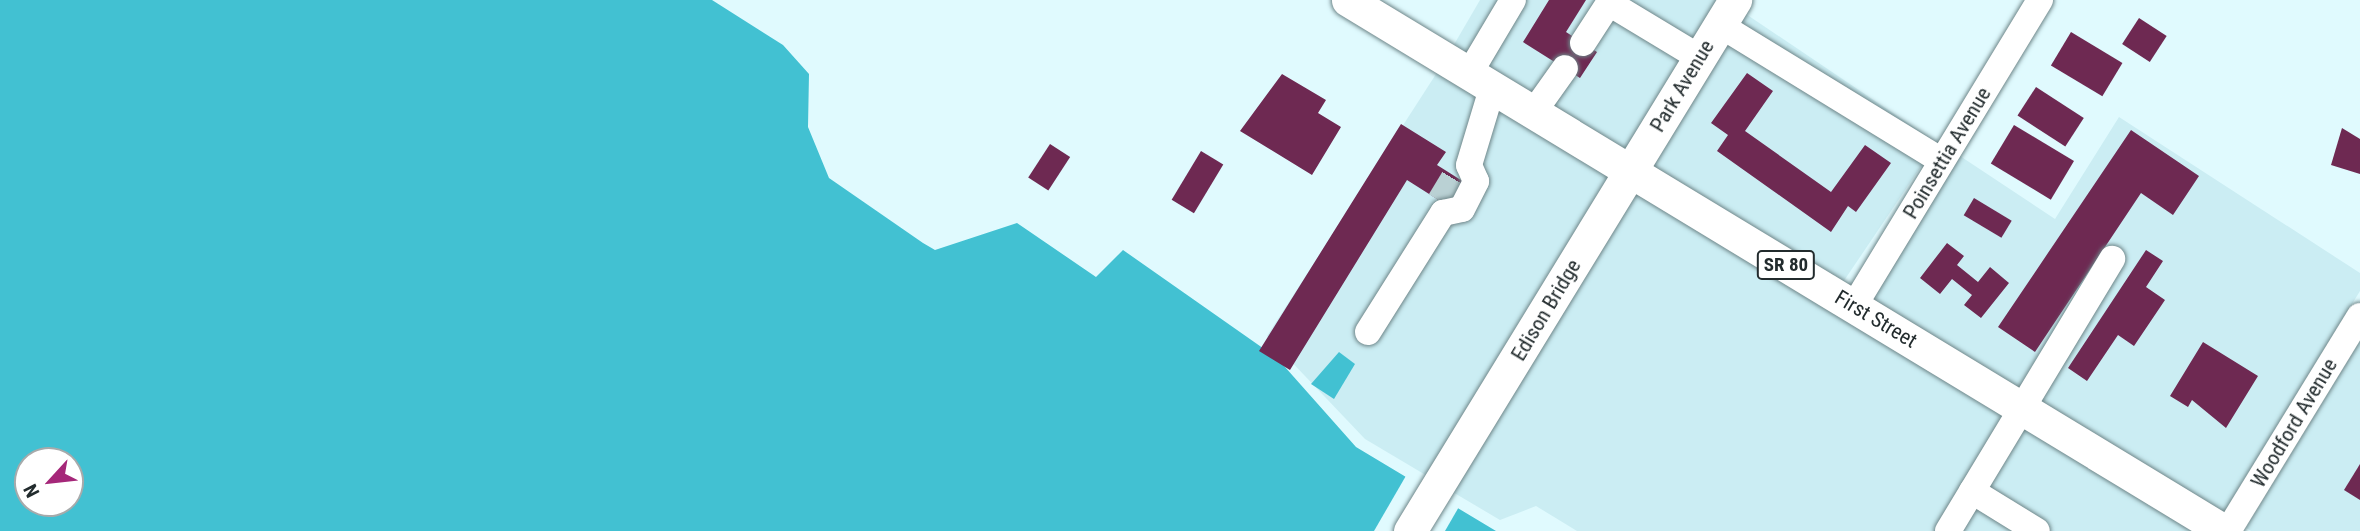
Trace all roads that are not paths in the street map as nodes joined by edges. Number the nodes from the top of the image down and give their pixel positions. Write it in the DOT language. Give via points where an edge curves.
graph roads {
  1 [pos="1348,0"];
  2 [pos="1513,0"];
  3 [pos="2040,0"];
  4 [pos="1727,13"];
  5 [pos="1583,43"];
  6 [pos="1700,58"];
  7 [pos="1565,68"];
  8 [pos="1480,81"];
  9 [pos="1533,113"];
  10 [pos="1942,161"];
  11 [pos="1630,173"];
  12 [pos="2112,259"];
  13 [pos="1854,306"];
  14 [pos="2360,316"];
  15 [pos="1368,332"];
  16 [pos="2023,409"];
  17 [pos="1972,491"];
  18 [pos="1410,531"];
  19 [pos="1948,531"];
  20 [pos="2038,531"];
  21 [pos="2226,531"];
  1 -- 8 [label="main road, First Street / SR 80"];
  2 -- 8 [label="street"];
  3 -- 10 [label="street, Poinsettia Avenue"];
  4 -- 6 [label="main road, Park Avenue"];
  4 -- 10 [label="street"];
  5 -- 6 [label="street" via="1609,3"];
  6 -- 11 [label="main road, Park Avenue"];
  7 -- 9 [label="street"];
  8 -- 9 [label="main road, First Street / SR 80"];
  8 -- 15 [label="street" via="1462,170 1476,181 1462,209 1442,207"];
  9 -- 11 [label="main road, First Street / SR 80"];
  10 -- 13 [label="street, Poinsettia Avenue"];
  11 -- 13 [label="main road, First Street / SR 80"];
  11 -- 18 [label="main road, Edison Bridge"];
  12 -- 16 [label="street"];
  13 -- 16 [label="main road, First Street / SR 80"];
  14 -- 21 [label="street, Woodford Avenue"];
  16 -- 17 [label="street"];
  16 -- 21 [label="main road, First Street / SR 80"];
  17 -- 19 [label="street"];
  17 -- 20 [label="street"];
}
